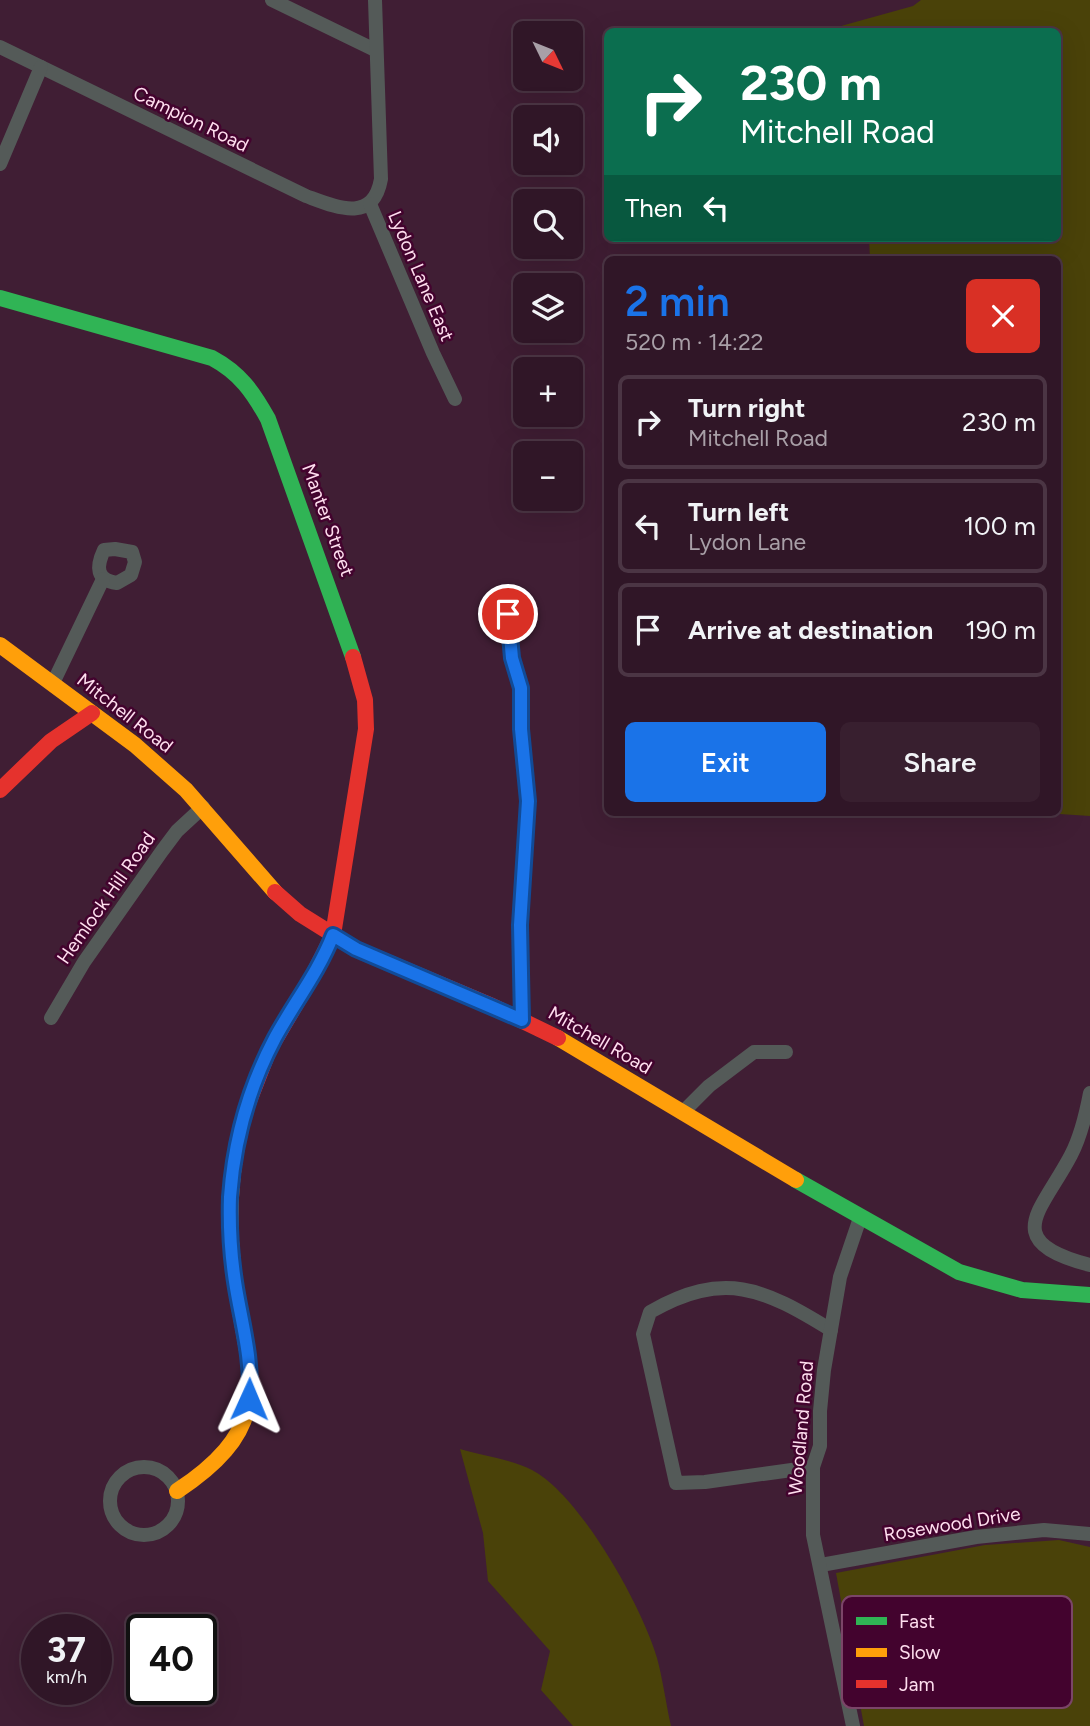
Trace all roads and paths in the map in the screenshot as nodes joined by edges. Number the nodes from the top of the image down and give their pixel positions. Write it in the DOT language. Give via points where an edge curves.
graph roads {
  1 [pos="272,0"];
  2 [pos="375,0"];
  3 [pos="0,47"];
  4 [pos="375,50"];
  5 [pos="41,68"];
  6 [pos="0,164"];
  7 [pos="370,204"];
  8 [pos="0,298"];
  9 [pos="455,399"];
  10 [pos="103,579"];
  11 [pos="508,614"];
  12 [pos="0,645"];
  13 [pos="53,683"];
  14 [pos="92,713"];
  15 [pos="0,790"];
  16 [pos="204,807"];
  17 [pos="333,935"];
  18 [pos="51,1018"];
  19 [pos="522,1020"];
  20 [pos="786,1052"];
  21 [pos="1090,1093"];
  22 [pos="682,1113"];
  23 [pos="860,1217"];
  24 [pos="1090,1265"];
  25 [pos="1090,1295"];
  26 [pos="831,1330"];
  27 [pos="813,1467"];
  28 [pos="177,1491"];
  29 [pos="1090,1534"];
  30 [pos="821,1565"];
  31 [pos="842,1671"];
  32 [pos="849,1708"];
  33 [pos="853,1726"];
  1 -- 4 [label="street"];
  2 -- 4 [label="street, Lydon Lane East"];
  3 -- 5 [label="street, Campion Road"];
  4 -- 7 [label="street, Lydon Lane East" via="381,179 378,195"];
  5 -- 6 [label="street"];
  5 -- 7 [label="street, Campion Road" via="306,196 353,210"];
  7 -- 9 [label="street, Lydon Lane East"];
  8 -- 17 [label="street, Manter Street" via="212,358 252,390 268,419 365,700 366,729"];
  10 -- 13 [label="street"];
  11 -- 19 [label="street" via="512,658 521,688 528,801 520,925"];
  12 -- 13 [label="street, Mitchell Road"];
  13 -- 14 [label="street, Mitchell Road"];
  14 -- 15 [label="street" via="51,740"];
  14 -- 16 [label="street, Mitchell Road"];
  16 -- 17 [label="street, Mitchell Road" via="275,892"];
  16 -- 18 [label="street, Hemlock Hill Road" via="162,851 84,962"];
  17 -- 19 [label="street, Mitchell Road"];
  17 -- 28 [label="street, Manter Street" via="265,1059 234,1158 231,1241 250,1371 246,1412 228,1448 212,1467"];
  19 -- 22 [label="street, Mitchell Road"];
  20 -- 22 [label="street" via="754,1052"];
  21 -- 24 [label="street" via="1079,1137 1041,1203 1036,1222 1041,1245"];
  22 -- 23 [label="street, Mitchell Road"];
  23 -- 25 [label="street, Mitchell Road" via="960,1272 1022,1290"];
  23 -- 26 [label="street, Woodland Road" via="840,1277"];
  26 -- 27 [label="street, Woodland Road" via="820,1446"];
  26 -- 27 [label="street" via="779,1300 732,1288 706,1289 674,1299 650,1312 643,1334 676,1483"];
  27 -- 30 [label="street, Woodland Road" via="813,1535"];
  28 -- 28 [label="street" via="170,1478 156,1469 131,1470 113,1486 112,1513 120,1526 147,1536 176,1515"];
  29 -- 30 [label="street, Rosewood Drive" via="1044,1530 976,1537"];
  30 -- 31 [label="street, Woodland Road"];
  32 -- 33 [label="street, Woodland Road"];
}
